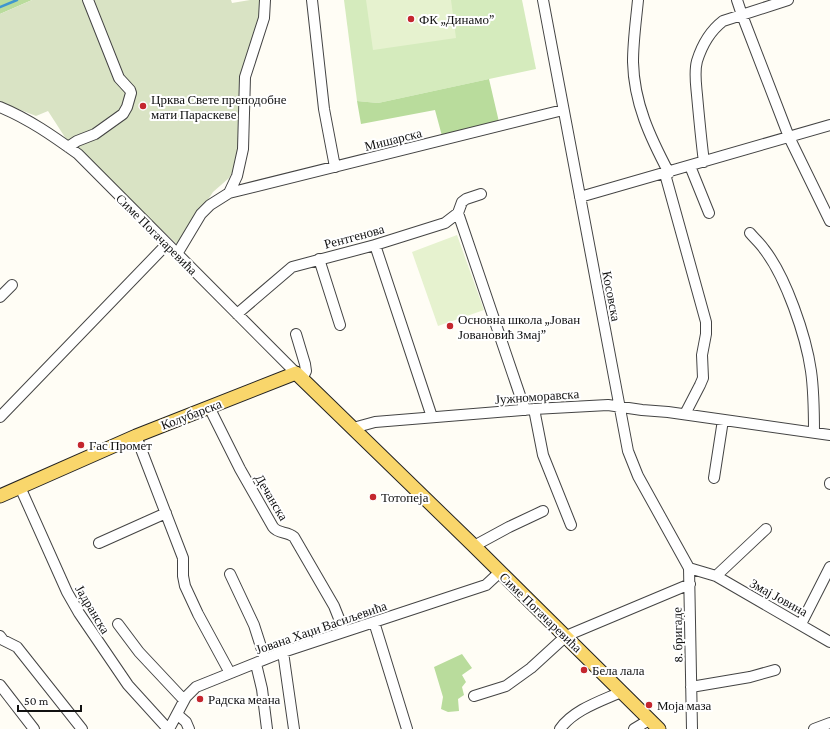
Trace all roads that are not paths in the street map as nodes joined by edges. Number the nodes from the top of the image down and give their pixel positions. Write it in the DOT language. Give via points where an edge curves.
graph roads {
  1 [pos="88,0"];
  2 [pos="265,0"];
  3 [pos="312,0"];
  4 [pos="543,0"];
  5 [pos="638,0"];
  6 [pos="737,0"];
  7 [pos="788,0"];
  8 [pos="742,15"];
  9 [pos="0,107"];
  10 [pos="563,110"];
  11 [pos="830,126"];
  12 [pos="790,137"];
  13 [pos="68,147"];
  14 [pos="704,162"];
  15 [pos="690,166"];
  16 [pos="335,167"];
  17 [pos="667,173"];
  18 [pos="230,193"];
  19 [pos="481,194"];
  20 [pos="580,197"];
  21 [pos="458,213"];
  22 [pos="709,214"];
  23 [pos="830,220"];
  24 [pos="750,233"];
  25 [pos="167,244"];
  26 [pos="375,245"];
  27 [pos="178,254"];
  28 [pos="319,259"];
  29 [pos="12,285"];
  30 [pos="0,297"];
  31 [pos="237,314"];
  32 [pos="340,325"];
  33 [pos="296,334"];
  34 [pos="299,376"];
  35 [pos="620,406"];
  36 [pos="209,407"];
  37 [pos="530,409"];
  38 [pos="685,414"];
  39 [pos="0,416"];
  40 [pos="432,417"];
  41 [pos="723,420"];
  42 [pos="353,428"];
  43 [pos="814,433"];
  44 [pos="830,435"];
  45 [pos="136,436"];
  46 [pos="714,478"];
  47 [pos="20,487"];
  48 [pos="0,496"];
  49 [pos="543,511"];
  50 [pos="166,513"];
  51 [pos="571,525"];
  52 [pos="766,529"];
  53 [pos="99,543"];
  54 [pos="474,546"];
  55 [pos="830,567"];
  56 [pos="689,568"];
  57 [pos="500,572"];
  58 [pos="230,574"];
  59 [pos="716,576"];
  60 [pos="690,584"];
  61 [pos="374,622"];
  62 [pos="118,624"];
  63 [pos="800,624"];
  64 [pos="344,631"];
  65 [pos="0,636"];
  66 [pos="566,636"];
  67 [pos="830,642"];
  68 [pos="283,652"];
  69 [pos="260,661"];
  70 [pos="775,670"];
  71 [pos="230,673"];
  72 [pos="0,685"];
  73 [pos="691,687"];
  74 [pos="621,692"];
  75 [pos="474,696"];
  76 [pos="184,700"];
  77 [pos="178,715"];
  78 [pos="649,720"];
  79 [pos="830,723"];
  80 [pos="34,729"];
  81 [pos="82,729"];
  82 [pos="168,729"];
  83 [pos="189,729"];
  84 [pos="266,729"];
  85 [pos="294,729"];
  86 [pos="407,729"];
  87 [pos="560,729"];
  88 [pos="634,729"];
  89 [pos="659,729"];
  90 [pos="692,729"];
  91 [pos="814,729"];
  1 -- 13 [label="street" via="119,78 131,93 123,114 95,134"];
  2 -- 18 [label="street" via="264,18 245,77 241,165"];
  3 -- 16 [label="street" via="324,109"];
  4 -- 10 [label="street, Косовска"];
  5 -- 17 [label="street" via="633,63 638,102"];
  6 -- 8 [label="street"];
  7 -- 8 [label="street"];
  8 -- 12 [label="street"];
  8 -- 14 [label="street" via="723,21 715,27 697,62 696,84"];
  9 -- 13 [label="street, Симе Погачаревића" via="29,121"];
  10 -- 16 [label="street, Мишарска"];
  10 -- 20 [label="street, Косовска"];
  11 -- 12 [label="street"];
  12 -- 14 [label="street"];
  12 -- 23 [label="street"];
  13 -- 25 [label="street, Симе Погачаревића"];
  14 -- 15 [label="street"];
  15 -- 17 [label="street"];
  15 -- 22 [label="street"];
  16 -- 18 [label="street, Мишарска"];
  17 -- 20 [label="street"];
  17 -- 38 [label="street" via="706,322 702,355 703,378"];
  18 -- 27 [label="street, Мишарска" via="210,205 201,214"];
  19 -- 21 [label="street, Рентгенова" via="462,202"];
  20 -- 35 [label="street, Косовска"];
  21 -- 26 [label="street, Рентгенова" via="445,223"];
  21 -- 37 [label="street"];
  24 -- 43 [label="street" via="776,267 797,317 811,370"];
  25 -- 27 [label="street, Симе Погачаревића"];
  25 -- 39 [label="street"];
  26 -- 28 [label="street, Рентгенова"];
  26 -- 40 [label="street"];
  27 -- 31 [label="street, Симе Погачаревића"];
  28 -- 31 [label="street, Рентгенова" via="292,267"];
  28 -- 32 [label="street"];
  29 -- 30 [label="street"];
  31 -- 34 [label="street, Симе Погачаревића"];
  33 -- 34 [label="street" via="306,371"];
  34 -- 36 [label="main road, Колубарска"];
  34 -- 42 [label="main road, Симе Погачаревића"];
  35 -- 37 [label="street, Јужноморавска"];
  35 -- 38 [label="street, Јужноморавска"];
  35 -- 56 [label="street, Косовска" via="632,463"];
  36 -- 45 [label="main road, Колубарска"];
  36 -- 64 [label="street, Дечанска" via="273,527 278,532 294,537 334,606"];
  37 -- 40 [label="street, Јужноморавска"];
  37 -- 51 [label="street" via="543,455"];
  38 -- 41 [label="street, Јужноморавска"];
  40 -- 42 [label="street, Јужноморавска" via="375,422"];
  41 -- 43 [label="street, Јужноморавска"];
  41 -- 46 [label="street"];
  42 -- 54 [label="main road, Симе Погачаревића"];
  43 -- 44 [label="street, Јужноморавска"];
  45 -- 47 [label="main road, Колубарска"];
  45 -- 50 [label="street"];
  47 -- 48 [label="main road, Колубарска"];
  47 -- 82 [label="street, Јадранска" via="79,613 128,684"];
  49 -- 54 [label="street"];
  50 -- 53 [label="street"];
  50 -- 71 [label="street" via="183,558 185,586"];
  52 -- 59 [label="street"];
  54 -- 57 [label="main road, Симе Погачаревића"];
  55 -- 63 [label="street"];
  56 -- 59 [label="street, Змај Јовина"];
  56 -- 60 [label="street, Косовска"];
  57 -- 61 [label="street, Јована Хаџи Васиљевића" via="486,585"];
  57 -- 66 [label="main road, Симе Погачаревића"];
  58 -- 69 [label="street" via="254,625"];
  59 -- 63 [label="street, Змај Јовина"];
  60 -- 66 [label="street"];
  60 -- 73 [label="street, 8. бригаде"];
  61 -- 64 [label="street, Јована Хаџи Васиљевића"];
  61 -- 86 [label="street"];
  62 -- 76 [label="street" via="139,652"];
  63 -- 67 [label="street, Змај Јовина"];
  64 -- 68 [label="street, Јована Хаџи Васиљевића"];
  65 -- 81 [label="street" via="16,647"];
  66 -- 74 [label="main road, Симе Погачаревића"];
  66 -- 75 [label="street" via="531,668 506,686"];
  68 -- 69 [label="street, Јована Хаџи Васиљевића"];
  68 -- 85 [label="street"];
  69 -- 71 [label="street, Јована Хаџи Васиљевића"];
  69 -- 84 [label="street"];
  70 -- 73 [label="street"];
  71 -- 76 [label="street, Јована Хаџи Васиљевића" via="196,687"];
  72 -- 80 [label="street"];
  73 -- 90 [label="street, 8. бригаде"];
  74 -- 78 [label="main road, Симе Погачаревића"];
  74 -- 87 [label="street" via="579,712"];
  76 -- 77 [label="street, Јована Хаџи Васиљевића"];
  77 -- 82 [label="street, Јована Хаџи Васиљевића"];
  77 -- 83 [label="street"];
  78 -- 88 [label="street"];
  78 -- 89 [label="main road, Симе Погачаревића"];
  79 -- 91 [label="street"];
}
